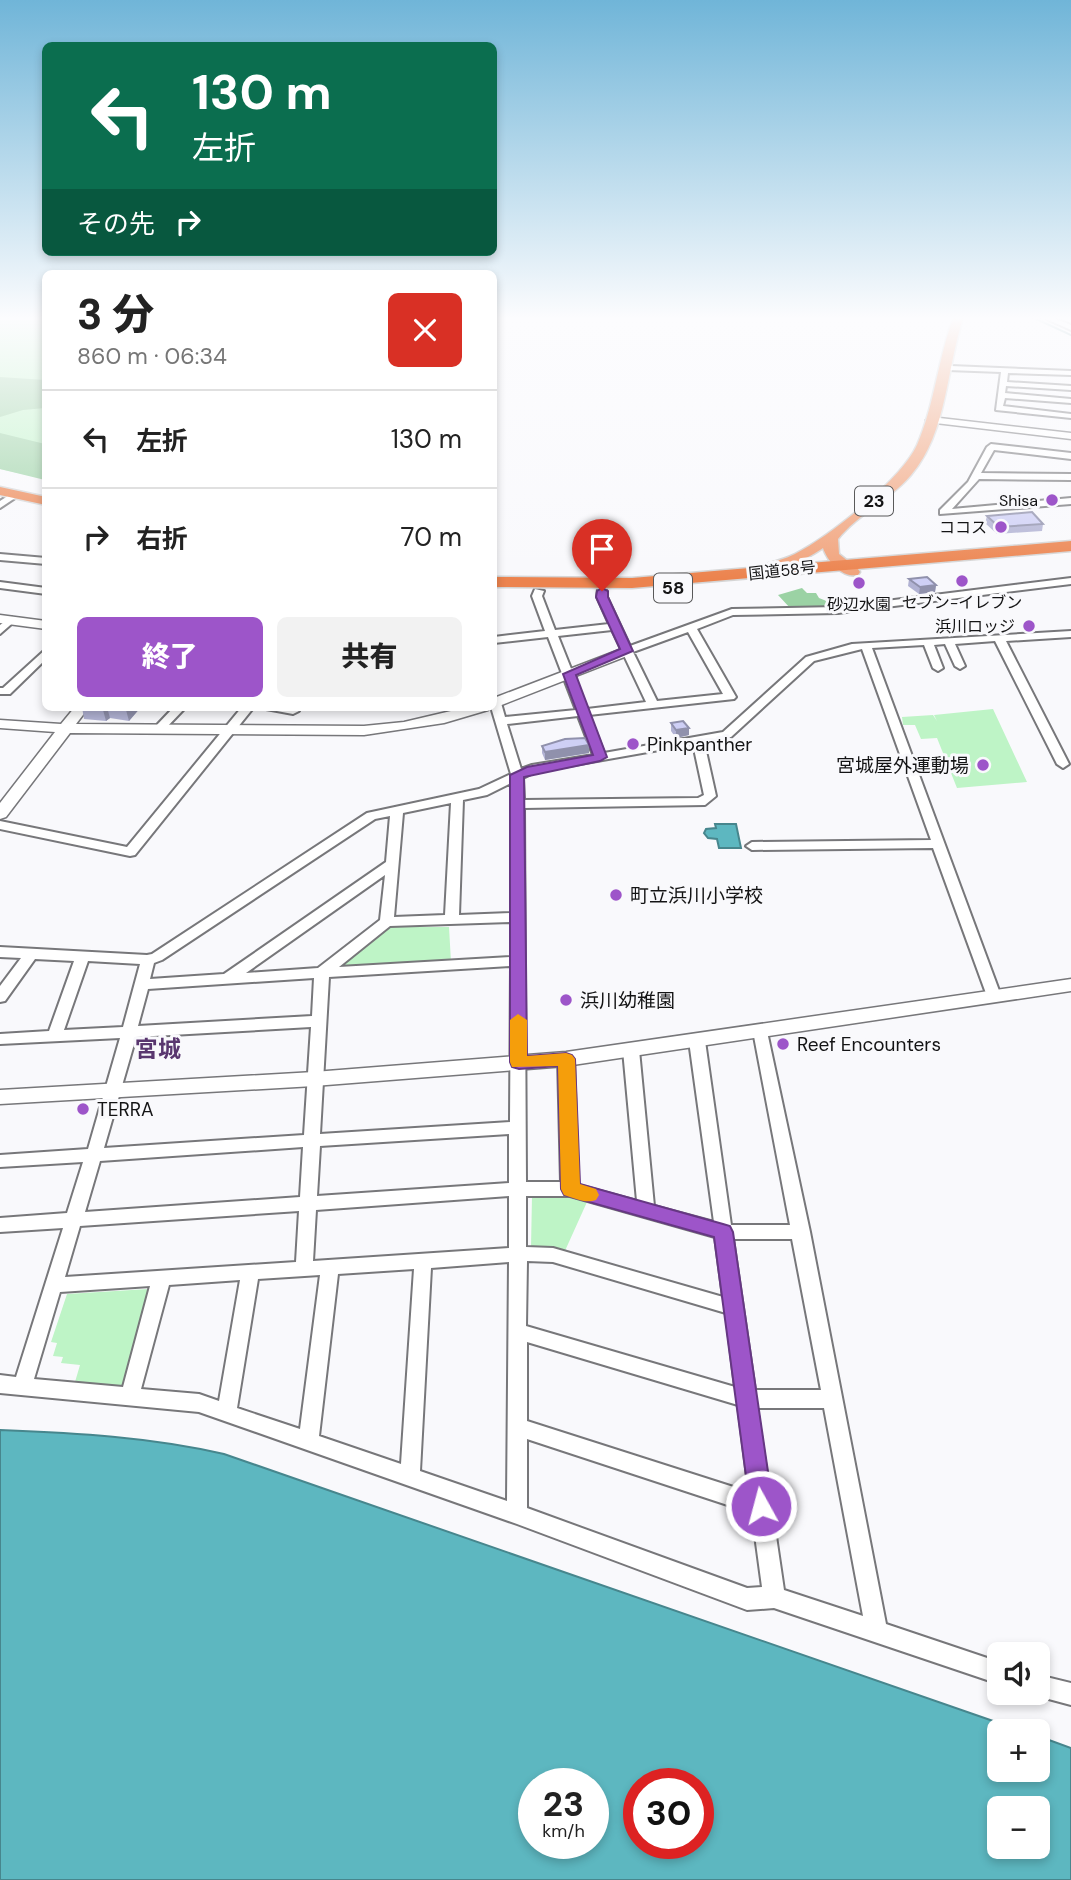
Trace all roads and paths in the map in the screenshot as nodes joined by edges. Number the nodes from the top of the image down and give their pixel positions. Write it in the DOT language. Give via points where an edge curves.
graph roads {
  1 [pos="939,404"];
  2 [pos="941,404"];
  3 [pos="1000,404"];
  4 [pos="1060,415"];
  5 [pos="1071,416"];
  6 [pos="936,421"];
  7 [pos="1058,434"];
  8 [pos="1071,436"];
  9 [pos="1071,456"];
  10 [pos="977,476"];
  11 [pos="1071,477"];
  12 [pos="0,482"];
  13 [pos="0,491"];
  14 [pos="42,491"];
  15 [pos="17,495"];
  16 [pos="42,500"];
  17 [pos="1071,501"];
  18 [pos="0,505"];
  19 [pos="835,533"];
  20 [pos="1071,546"];
  21 [pos="1071,554"];
  22 [pos="0,557"];
  23 [pos="42,561"];
  24 [pos="848,567"];
  25 [pos="745,574"];
  26 [pos="1071,581"];
  27 [pos="497,582"];
  28 [pos="0,585"];
  29 [pos="497,589"];
  30 [pos="42,590"];
  31 [pos="540,591"];
  32 [pos="602,591"];
  33 [pos="5,620"];
  34 [pos="42,625"];
  35 [pos="616,626"];
  36 [pos="690,626"];
  37 [pos="0,631"];
  38 [pos="552,634"];
  39 [pos="1071,634"];
  40 [pos="999,638"];
  41 [pos="497,640"];
  42 [pos="949,641"];
  43 [pos="928,642"];
  44 [pos="866,646"];
  45 [pos="627,651"];
  46 [pos="42,656"];
  47 [pos="960,666"];
  48 [pos="938,668"];
  49 [pos="569,674"];
  50 [pos="0,691"];
  51 [pos="730,697"];
  52 [pos="497,701"];
  53 [pos="653,705"];
  54 [pos="79,711"];
  55 [pos="176,711"];
  56 [pos="245,711"];
  57 [pos="468,711"];
  58 [pos="495,711"];
  59 [pos="584,712"];
  60 [pos="751,714"];
  61 [pos="502,721"];
  62 [pos="0,723"];
  63 [pos="160,728"];
  64 [pos="66,729"];
  65 [pos="230,730"];
  66 [pos="698,740"];
  67 [pos="600,757"];
  68 [pos="1063,764"];
  69 [pos="517,775"];
  70 [pos="457,798"];
  71 [pos="518,804"];
  72 [pos="397,812"];
  73 [pos="0,814"];
  74 [pos="0,825"];
  75 [pos="939,844"];
  76 [pos="752,846"];
  77 [pos="392,864"];
  78 [pos="517,917"];
  79 [pos="452,920"];
  80 [pos="387,922"];
  81 [pos="0,952"];
  82 [pos="31,954"];
  83 [pos="82,957"];
  84 [pos="148,960"];
  85 [pos="518,961"];
  86 [pos="322,973"];
  87 [pos="227,978"];
  88 [pos="142,984"];
  89 [pos="1071,985"];
  90 [pos="993,996"];
  91 [pos="0,997"];
  92 [pos="318,1021"];
  93 [pos="129,1031"];
  94 [pos="761,1031"];
  95 [pos="55,1035"];
  96 [pos="0,1039"];
  97 [pos="697,1041"];
  98 [pos="631,1050"];
  99 [pos="566,1059"];
  100 [pos="519,1062"];
  101 [pos="314,1079"];
  102 [pos="114,1090"];
  103 [pos="0,1097"];
  104 [pos="519,1127"];
  105 [pos="312,1140"];
  106 [pos="93,1155"];
  107 [pos="0,1161"];
  108 [pos="518,1189"];
  109 [pos="570,1189"];
  110 [pos="310,1203"];
  111 [pos="646,1210"];
  112 [pos="74,1219"];
  113 [pos="0,1225"];
  114 [pos="723,1232"];
  115 [pos="801,1232"];
  116 [pos="518,1254"];
  117 [pos="423,1260"];
  118 [pos="330,1269"];
  119 [pos="304,1270"];
  120 [pos="250,1273"];
  121 [pos="161,1280"];
  122 [pos="53,1285"];
  123 [pos="734,1308"];
  124 [pos="519,1331"];
  125 [pos="0,1384"];
  126 [pos="22,1387"];
  127 [pos="130,1396"];
  128 [pos="748,1399"];
  129 [pos="832,1399"];
  130 [pos="226,1412"];
  131 [pos="519,1427"];
  132 [pos="309,1441"];
  133 [pos="410,1478"];
  134 [pos="761,1506"];
  135 [pos="517,1514"];
  136 [pos="774,1597"];
  137 [pos="877,1632"];
  138 [pos="987,1669"];
  139 [pos="1050,1689"];
  140 [pos="1071,1694"];
  1 -- 6 [label="main road, 23"];
  2 -- 6 [label="main road, 23"];
  3 -- 4 [label="street" via="999,408"];
  4 -- 5 [label="street"];
  4 -- 7 [label="street"];
  6 -- 7 [label="street"];
  6 -- 19 [label="main road, 23" via="915,463"];
  6 -- 24 [label="main road, 23" via="936,441 917,470 842,538"];
  7 -- 8 [label="street"];
  9 -- 10 [label="street" via="991,447"];
  10 -- 11 [label="street"];
  10 -- 17 [label="street" via="943,512"];
  12 -- 14 [label="highway"];
  13 -- 15 [label="highway"];
  15 -- 16 [label="highway"];
  15 -- 18 [label="street"];
  19 -- 24 [label="main road, 23" via="828,547"];
  19 -- 25 [label="main road" via="799,558"];
  20 -- 24 [label="highway, 国道58号 / 58"];
  21 -- 24 [label="highway, 国道58号 / 58"];
  22 -- 23 [label="street"];
  24 -- 25 [label="highway, 国道58号 / 58"];
  24 -- 32 [label="highway, 国道58号 / 58" via="668,589"];
  25 -- 27 [label="highway, 国道58号 / 58" via="632,583"];
  26 -- 36 [label="street" via="838,610 732,612"];
  28 -- 30 [label="street"];
  29 -- 31 [label="highway, 国道58号 / 58"];
  31 -- 32 [label="highway, 国道58号 / 58"];
  31 -- 38 [label="street" via="537,596"];
  32 -- 35 [label="street"];
  33 -- 34 [label="street"];
  33 -- 37 [label="street"];
  35 -- 38 [label="street"];
  35 -- 45 [label="street"];
  36 -- 45 [label="street"];
  36 -- 51 [label="street"];
  38 -- 41 [label="street"];
  38 -- 49 [label="street"];
  39 -- 40 [label="street"];
  40 -- 42 [label="street"];
  40 -- 68 [label="street"];
  42 -- 43 [label="street"];
  42 -- 47 [label="street"];
  43 -- 44 [label="street"];
  43 -- 48 [label="street"];
  44 -- 60 [label="street" via="810,659"];
  44 -- 75 [label="street"];
  45 -- 49 [label="street"];
  45 -- 53 [label="street"];
  46 -- 50 [label="street" via="6,692"];
  49 -- 52 [label="street"];
  49 -- 59 [label="street"];
  51 -- 53 [label="street"];
  51 -- 60 [label="street"];
  53 -- 59 [label="street"];
  54 -- 64 [label="street"];
  55 -- 63 [label="street"];
  56 -- 65 [label="street"];
  57 -- 65 [label="street" via="434,722 327,733"];
  58 -- 61 [label="street"];
  59 -- 61 [label="street"];
  59 -- 67 [label="street"];
  60 -- 66 [label="street" via="727,734"];
  61 -- 69 [label="street"];
  62 -- 64 [label="street"];
  63 -- 64 [label="street"];
  63 -- 65 [label="street"];
  64 -- 73 [label="street"];
  65 -- 74 [label="street" via="130,852"];
  66 -- 67 [label="street"];
  66 -- 71 [label="street" via="710,796 701,802"];
  67 -- 69 [label="street"];
  69 -- 70 [label="street" via="483,792"];
  69 -- 71 [label="street"];
  70 -- 72 [label="street"];
  70 -- 79 [label="street"];
  71 -- 78 [label="street"];
  72 -- 77 [label="street"];
  72 -- 84 [label="street" via="371,816"];
  75 -- 76 [label="street"];
  75 -- 90 [label="street"];
  77 -- 80 [label="street"];
  77 -- 87 [label="street"];
  78 -- 79 [label="street"];
  78 -- 85 [label="street"];
  79 -- 80 [label="street"];
  80 -- 86 [label="street"];
  81 -- 82 [label="street"];
  82 -- 83 [label="street"];
  82 -- 91 [label="street"];
  83 -- 84 [label="street"];
  83 -- 95 [label="street"];
  84 -- 88 [label="street"];
  85 -- 86 [label="street"];
  85 -- 100 [label="street"];
  86 -- 87 [label="street"];
  86 -- 92 [label="street"];
  87 -- 88 [label="street"];
  88 -- 93 [label="street"];
  89 -- 90 [label="street"];
  90 -- 94 [label="street"];
  92 -- 93 [label="street"];
  92 -- 101 [label="street"];
  93 -- 95 [label="street"];
  93 -- 102 [label="street"];
  94 -- 97 [label="street"];
  94 -- 115 [label="street"];
  95 -- 96 [label="street"];
  97 -- 98 [label="street"];
  97 -- 114 [label="street"];
  98 -- 99 [label="street"];
  98 -- 111 [label="street"];
  99 -- 100 [label="street"];
  99 -- 109 [label="street"];
  100 -- 101 [label="street"];
  100 -- 104 [label="street"];
  101 -- 102 [label="street"];
  101 -- 105 [label="street"];
  102 -- 103 [label="street"];
  102 -- 106 [label="street"];
  104 -- 105 [label="street"];
  104 -- 108 [label="street"];
  105 -- 106 [label="street"];
  105 -- 110 [label="street"];
  106 -- 107 [label="street"];
  106 -- 112 [label="street"];
  108 -- 109 [label="street"];
  108 -- 110 [label="street"];
  108 -- 116 [label="street"];
  109 -- 111 [label="street"];
  110 -- 112 [label="street"];
  110 -- 119 [label="street"];
  111 -- 114 [label="street"];
  112 -- 113 [label="street"];
  112 -- 122 [label="street"];
  114 -- 115 [label="street"];
  114 -- 123 [label="street"];
  115 -- 129 [label="street"];
  116 -- 117 [label="street"];
  116 -- 123 [label="street" via="553,1255"];
  116 -- 124 [label="street"];
  117 -- 118 [label="street"];
  117 -- 133 [label="street"];
  118 -- 119 [label="street"];
  118 -- 132 [label="street"];
  119 -- 120 [label="street"];
  120 -- 121 [label="street"];
  120 -- 130 [label="street"];
  121 -- 122 [label="street"];
  121 -- 127 [label="street"];
  122 -- 126 [label="street"];
  123 -- 128 [label="street"];
  124 -- 128 [label="street"];
  124 -- 131 [label="street"];
  125 -- 126 [label="street"];
  126 -- 127 [label="street"];
  127 -- 130 [label="street" via="199,1403"];
  128 -- 129 [label="street"];
  128 -- 134 [label="street"];
  129 -- 137 [label="street"];
  130 -- 132 [label="street"];
  131 -- 134 [label="street"];
  131 -- 135 [label="street"];
  132 -- 133 [label="street"];
  133 -- 135 [label="street"];
  134 -- 136 [label="street"];
  135 -- 136 [label="street" via="747,1599"];
  136 -- 137 [label="street"];
  137 -- 138 [label="street"];
  139 -- 140 [label="street"];
}
